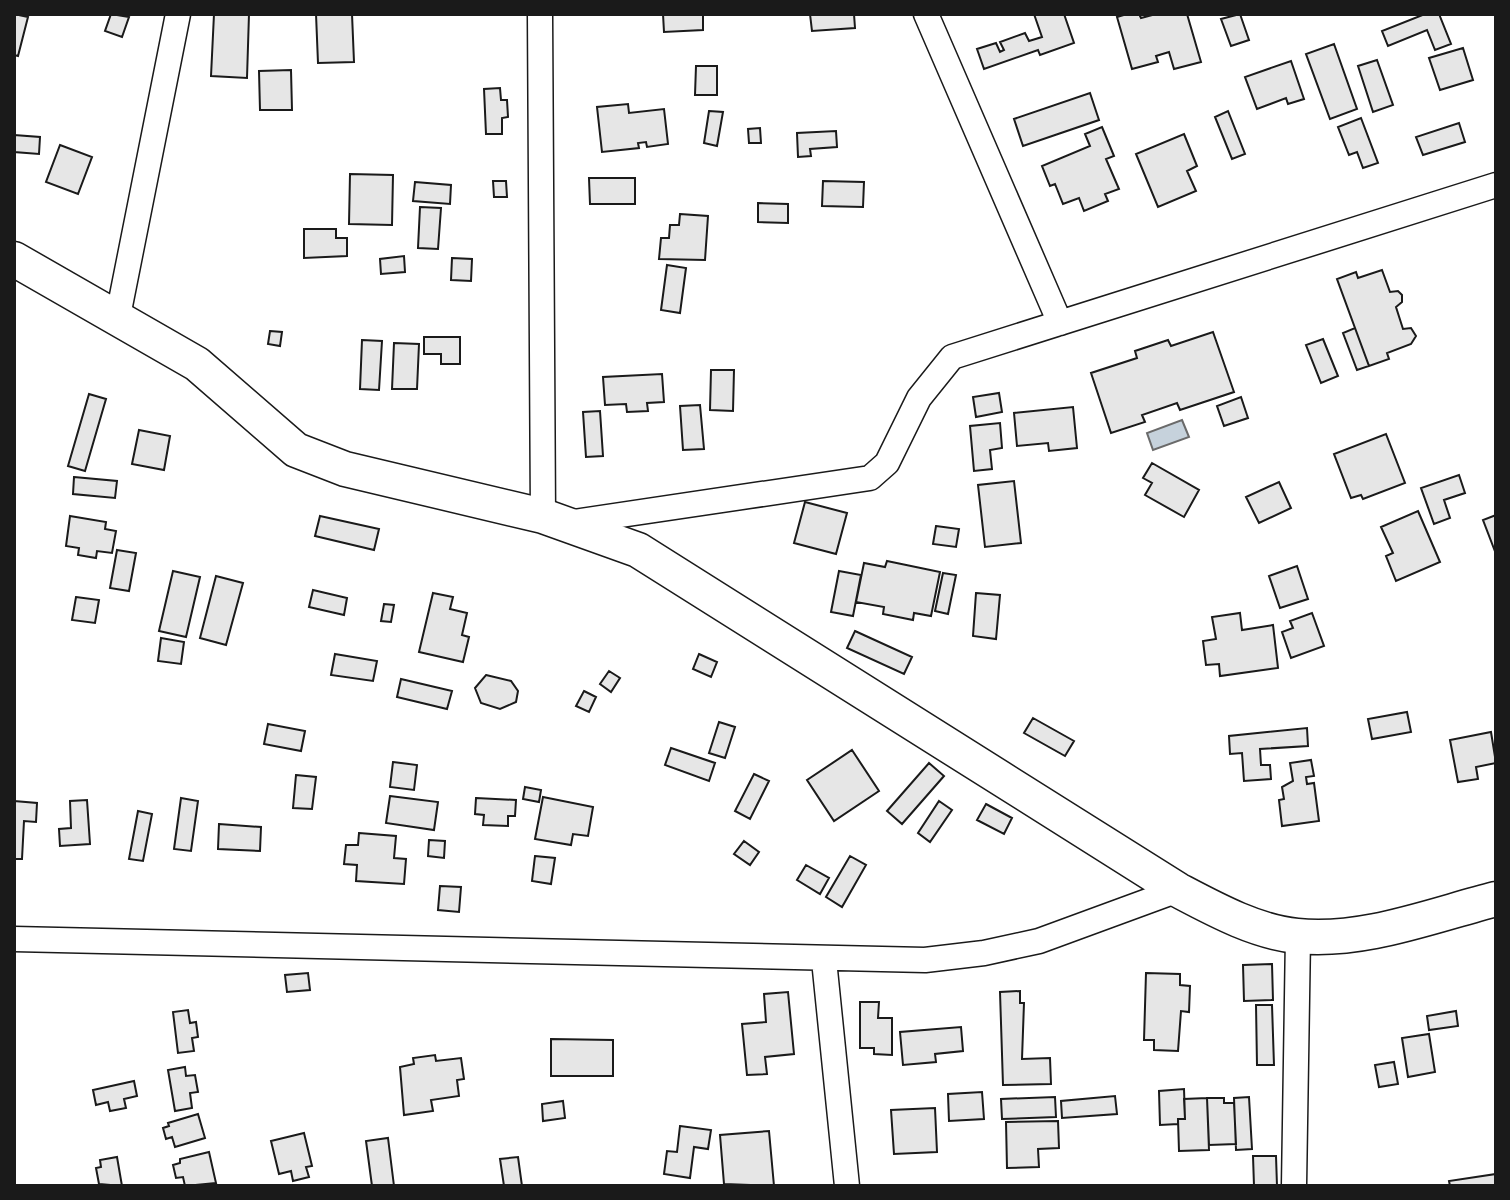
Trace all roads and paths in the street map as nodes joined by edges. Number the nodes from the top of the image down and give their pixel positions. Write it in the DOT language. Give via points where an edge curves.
graph roads {
  1 [pos="178,14"];
  2 [pos="540,14"];
  3 [pos="926,14"];
  4 [pos="1496,185"];
  5 [pos="14,259"];
  6 [pos="118,316"];
  7 [pos="1060,323"];
  8 [pos="554,520"];
  9 [pos="1178,890"];
  10 [pos="1496,899"];
  11 [pos="1298,936"];
  12 [pos="14,939"];
  13 [pos="824,960"];
  14 [pos="847,1186"];
  15 [pos="1294,1186"];
  1 -- 6 [label="street"];
  2 -- 8 [label="street"];
  3 -- 7 [label="street"];
  4 -- 7 [label="street"];
  5 -- 6 [label="street"];
  6 -- 8 [label="street" via="216,378 296,450 345,469"];
  7 -- 8 [label="street" via="952,357 919,398 887,463 870,478"];
  8 -- 9 [label="street" via="638,550"];
  9 -- 11 [label="street" via="1224,914"];
  9 -- 13 [label="street" via="1039,941 984,953 925,960"];
  10 -- 11 [label="street" via="1368,932"];
  11 -- 15 [label="street"];
  12 -- 13 [label="street"];
  13 -- 14 [label="street"];
}
